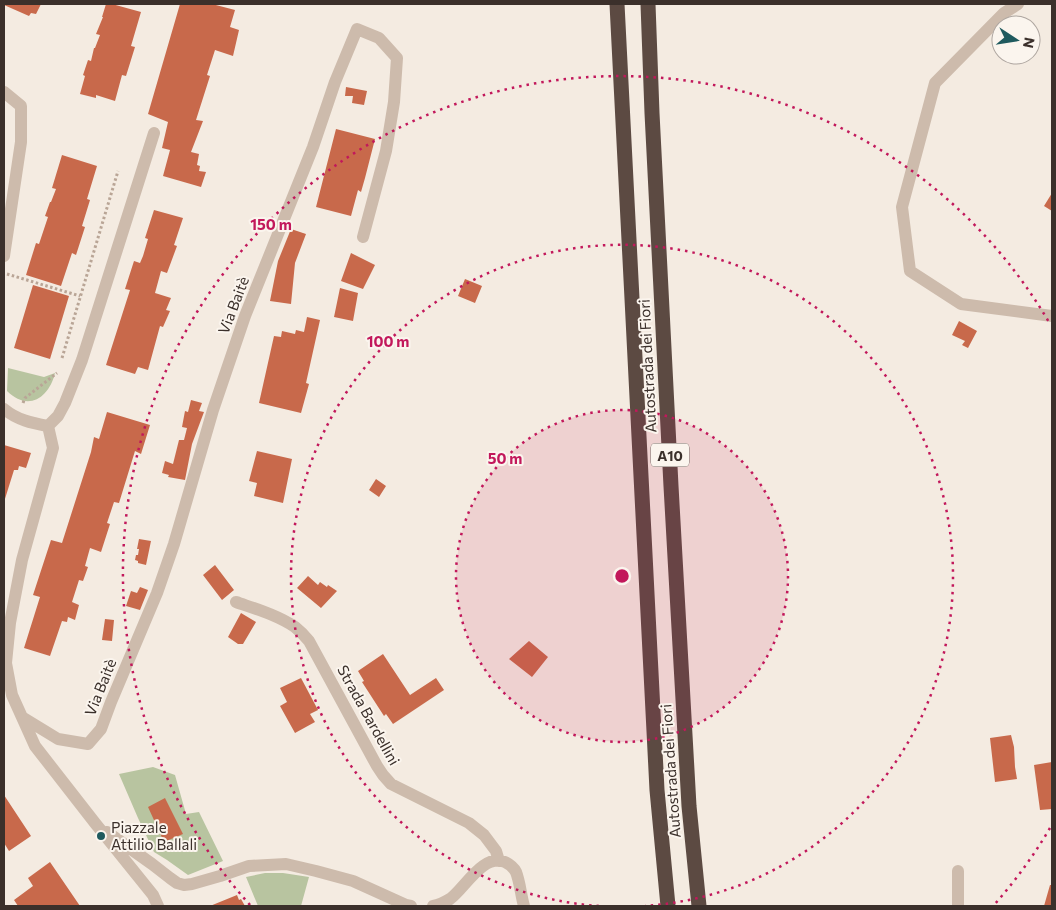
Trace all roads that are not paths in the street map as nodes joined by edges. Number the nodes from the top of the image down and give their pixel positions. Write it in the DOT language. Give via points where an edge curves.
graph roads {
  1 [pos="617,4"];
  2 [pos="648,4"];
  3 [pos="1018,4"];
  4 [pos="4,92"];
  5 [pos="154,133"];
  6 [pos="363,237"];
  7 [pos="4,256"];
  8 [pos="1052,316"];
  9 [pos="4,409"];
  10 [pos="48,426"];
  11 [pos="236,602"];
  12 [pos="22,717"];
  13 [pos="95,823"];
  14 [pos="499,861"];
  15 [pos="958,871"];
  16 [pos="158,906"];
  17 [pos="412,906"];
  18 [pos="433,906"];
  19 [pos="524,906"];
  20 [pos="668,906"];
  21 [pos="699,906"];
  22 [pos="958,906"];
  1 -- 20 [label="highway, Autostrada dei Fiori / A10" via="657,790"];
  2 -- 21 [label="highway, Autostrada dei Fiori / A10" via="689,806"];
  3 -- 8 [label="street" via="1004,13 935,83 902,207 910,272 961,304"];
  4 -- 7 [label="street" via="21,106 21,142"];
  5 -- 10 [label="street" via="82,360 66,403"];
  6 -- 12 [label="street, Via Baitè" via="386,151 397,58 380,38 356,29 245,316 157,593 101,729 88,744 58,739"];
  9 -- 10 [label="street" via="31,423"];
  10 -- 12 [label="street" via="53,448 22,560 6,663 12,695"];
  11 -- 14 [label="street, Strada Bardellini" via="266,612 297,628 309,641 383,775 391,784 469,823 490,842"];
  12 -- 13 [label="street" via="35,746"];
  13 -- 16 [label="street" via="153,895"];
  13 -- 17 [label="street" via="177,883 192,884 249,866 286,864 353,880"];
  14 -- 18 [label="street" via="486,863 452,898"];
  14 -- 19 [label="street" via="512,867 516,873"];
  15 -- 22 [label="street"];
}
